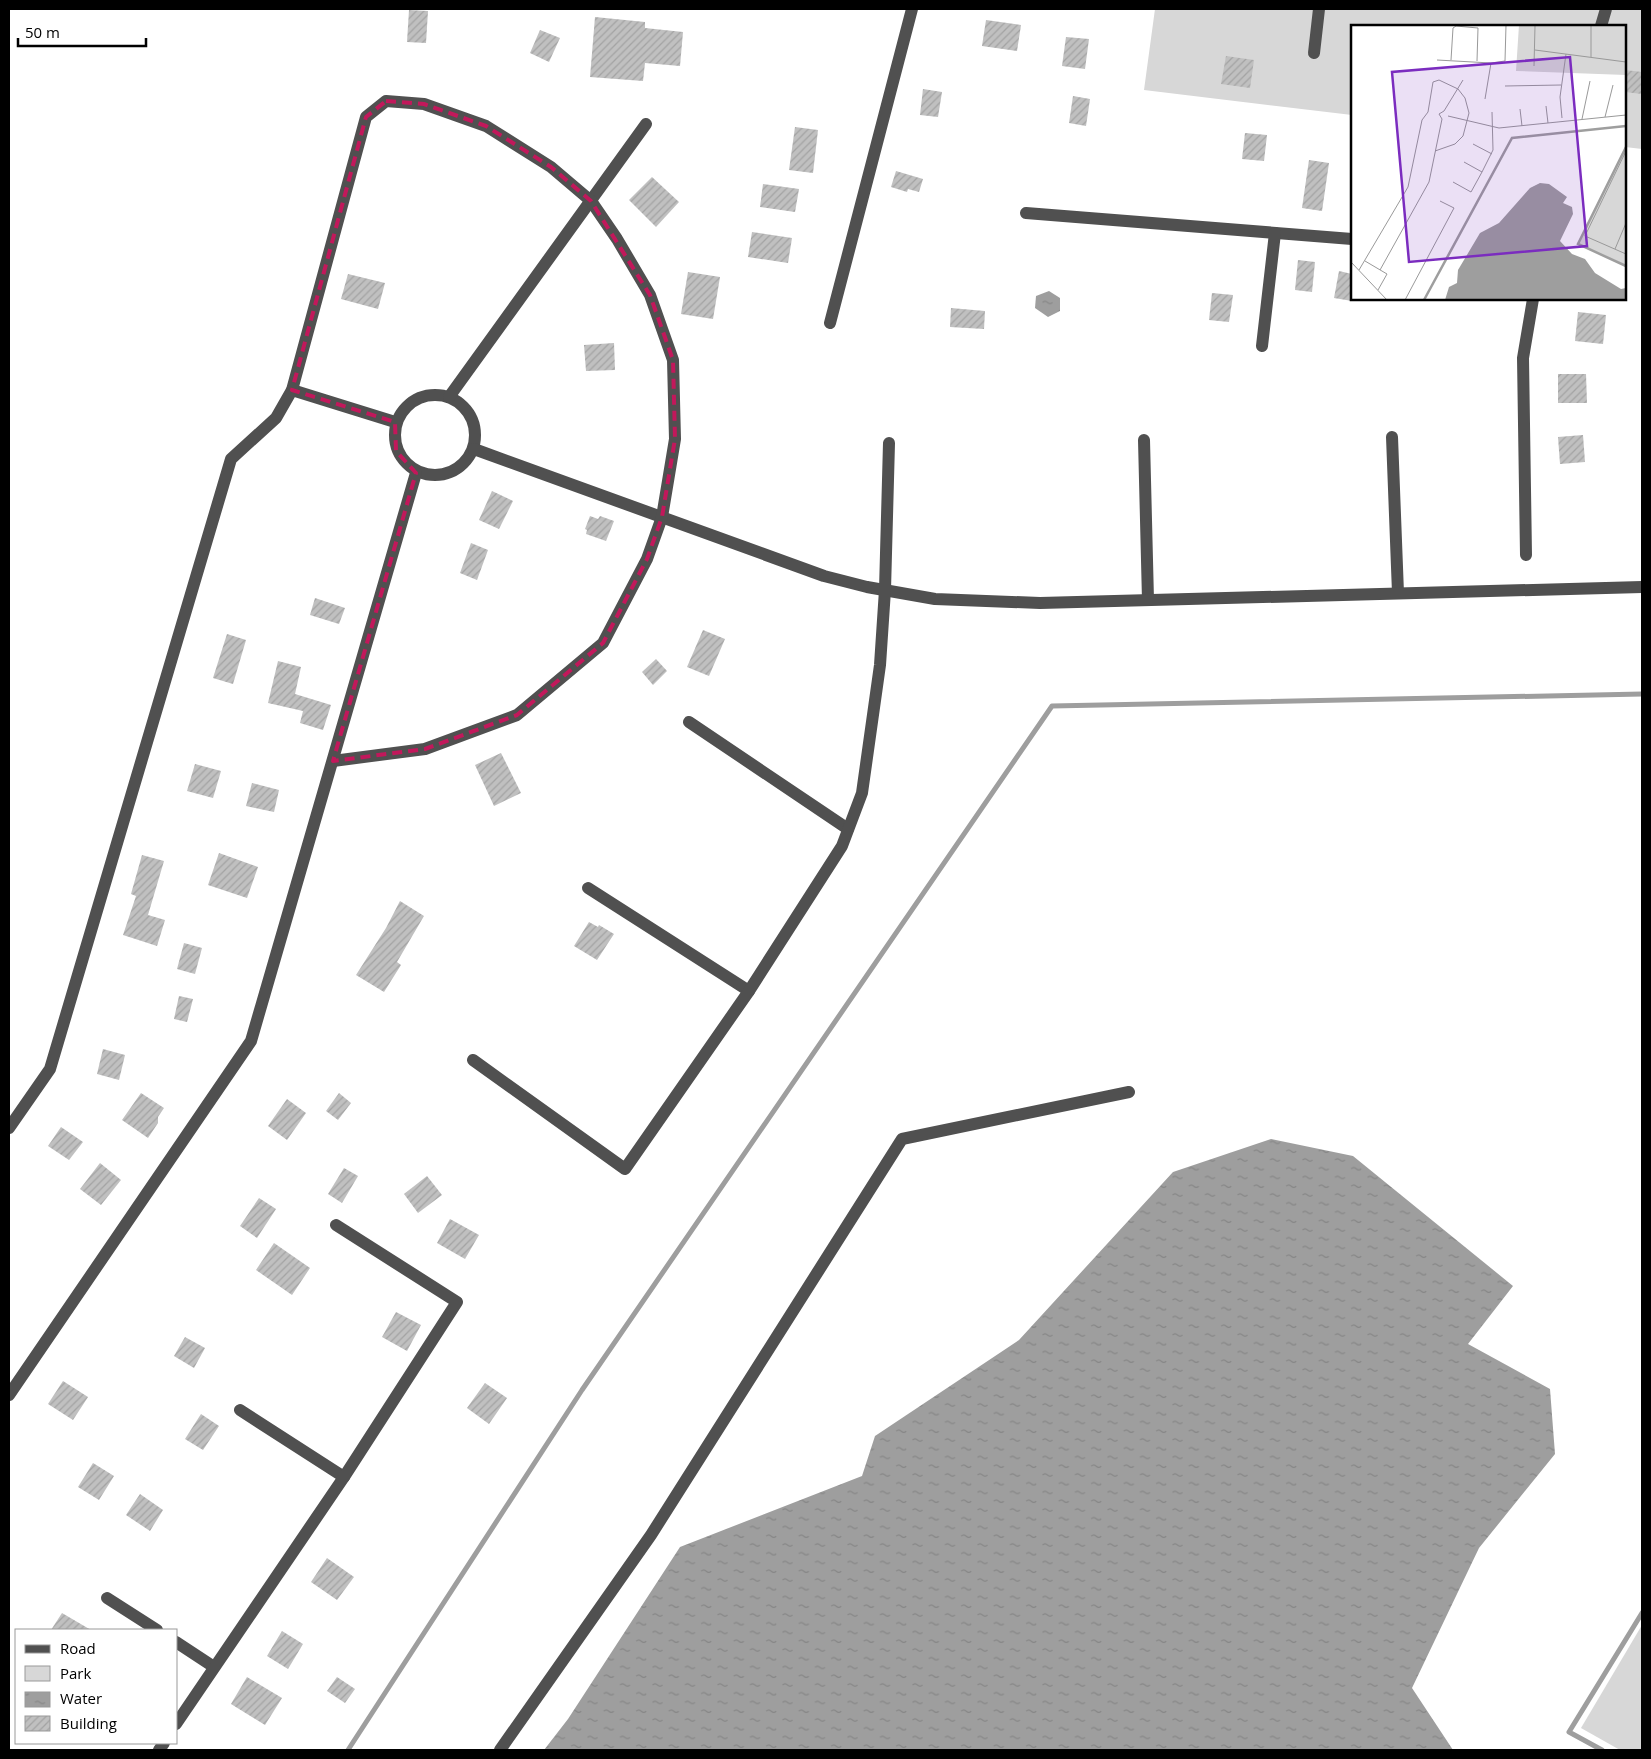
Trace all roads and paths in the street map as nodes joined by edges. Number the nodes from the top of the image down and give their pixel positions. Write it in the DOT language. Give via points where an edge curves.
graph roads {
  1 [pos="912,9"];
  2 [pos="1319,9"];
  3 [pos="1606,9"];
  4 [pos="1601,25"];
  5 [pos="1314,54"];
  6 [pos="646,124"];
  7 [pos="591,201"];
  8 [pos="1026,213"];
  9 [pos="1275,233"];
  10 [pos="1351,239"];
  11 [pos="1533,300"];
  12 [pos="830,323"];
  13 [pos="1262,346"];
  14 [pos="292,390"];
  15 [pos="449,397"];
  16 [pos="395,422"];
  17 [pos="1392,437"];
  18 [pos="1144,440"];
  19 [pos="889,443"];
  20 [pos="474,449"];
  21 [pos="416,472"];
  22 [pos="662,518"];
  23 [pos="1526,556"];
  24 [pos="1642,587"];
  25 [pos="885,590"];
  26 [pos="1398,593"];
  27 [pos="1148,600"];
  28 [pos="690,722"];
  29 [pos="333,761"];
  30 [pos="848,829"];
  31 [pos="588,888"];
  32 [pos="749,991"];
  33 [pos="473,1060"];
  34 [pos="1129,1092"];
  35 [pos="9,1128"];
  36 [pos="336,1225"];
  37 [pos="9,1395"];
  38 [pos="240,1410"];
  39 [pos="344,1477"];
  40 [pos="107,1598"];
  41 [pos="156,1629"];
  42 [pos="178,1643"];
  43 [pos="214,1667"];
  44 [pos="178,1721"];
  45 [pos="500,1750"];
  1 -- 12 [label="street"];
  2 -- 5 [label="street"];
  3 -- 4 [label="street"];
  6 -- 7 [label="street"];
  7 -- 14 [label="street" via="551,167 486,126 424,104 386,101 366,117"];
  7 -- 15 [label="street"];
  7 -- 22 [label="street" via="650,295 673,360 675,439"];
  8 -- 9 [label="street"];
  9 -- 10 [label="street"];
  9 -- 13 [label="street"];
  11 -- 23 [label="street" via="1523,358"];
  14 -- 16 [label="street"];
  14 -- 35 [label="street" via="276,418 231,459 50,1069"];
  15 -- 16 [label="street" via="427,395 414,401"];
  15 -- 20 [label="street" via="466,409 475,428"];
  16 -- 21 [label="street" via="396,451"];
  17 -- 26 [label="street"];
  18 -- 27 [label="street"];
  19 -- 25 [label="street"];
  20 -- 21 [label="street" via="460,468 438,477"];
  20 -- 22 [label="street"];
  21 -- 29 [label="street"];
  22 -- 25 [label="street" via="824,576"];
  22 -- 29 [label="street" via="647,559 604,643 517,715 424,749"];
  24 -- 26 [label="street"];
  25 -- 27 [label="street" via="945,600 1040,603"];
  25 -- 30 [label="street" via="880,665 862,793"];
  26 -- 27 [label="street"];
  28 -- 30 [label="street"];
  29 -- 37 [label="street" via="251,1041"];
  30 -- 32 [label="street" via="842,846"];
  31 -- 32 [label="street"];
  32 -- 33 [label="street" via="625,1169"];
  34 -- 45 [label="street" via="902,1139 651,1535"];
  36 -- 39 [label="street" via="457,1302"];
  38 -- 39 [label="street"];
  39 -- 43 [label="street"];
  40 -- 41 [label="street"];
  42 -- 43 [label="street"];
  43 -- 44 [label="street"];
}
